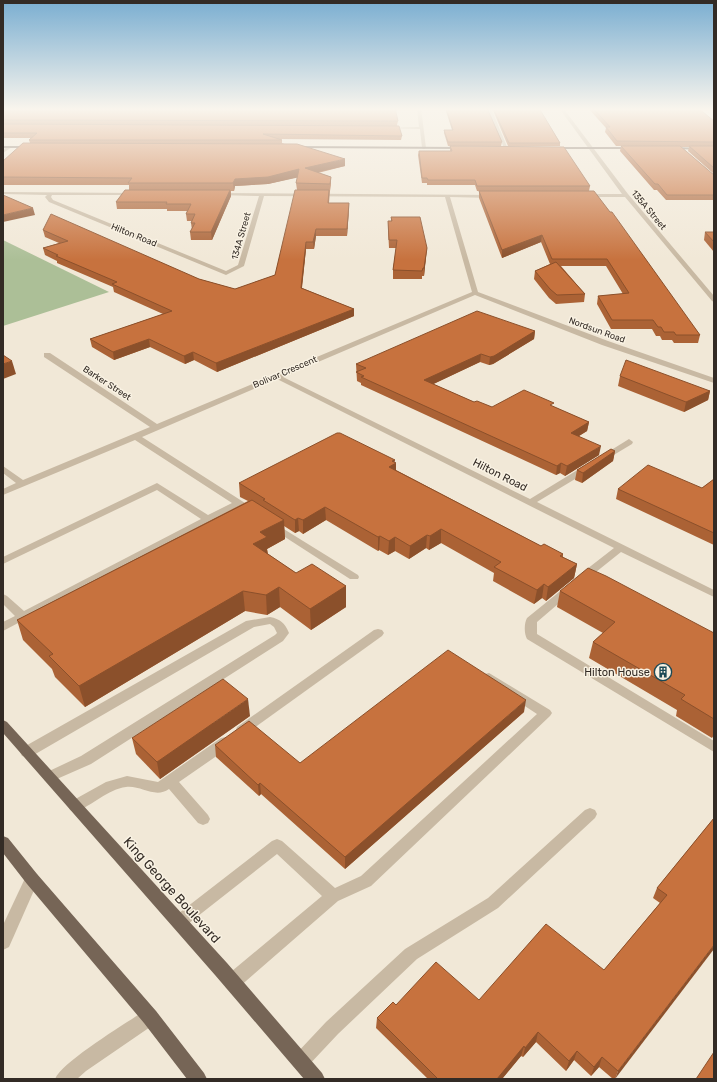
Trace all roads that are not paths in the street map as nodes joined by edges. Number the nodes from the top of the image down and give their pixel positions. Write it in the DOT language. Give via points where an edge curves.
graph roads {
  1 [pos="598,158"];
  2 [pos="3,193"];
  3 [pos="52,193"];
  4 [pos="145,194"];
  5 [pos="207,194"];
  6 [pos="262,195"];
  7 [pos="626,195"];
  8 [pos="447,196"];
  9 [pos="502,196"];
  10 [pos="580,196"];
  11 [pos="226,273"];
  12 [pos="475,294"];
  13 [pos="714,300"];
  14 [pos="46,355"];
  15 [pos="276,376"];
  16 [pos="714,381"];
  17 [pos="156,427"];
  18 [pos="134,436"];
  19 [pos="629,442"];
  20 [pos="3,469"];
  21 [pos="22,484"];
  22 [pos="3,492"];
  23 [pos="238,503"];
  24 [pos="529,503"];
  25 [pos="251,511"];
  26 [pos="208,519"];
  27 [pos="264,519"];
  28 [pos="620,548"];
  29 [pos="3,561"];
  30 [pos="354,577"];
  31 [pos="714,594"];
  32 [pos="3,598"];
  33 [pos="22,616"];
  34 [pos="3,627"];
  35 [pos="378,633"];
  36 [pos="489,677"];
  37 [pos="3,725"];
  38 [pos="714,746"];
  39 [pos="27,752"];
  40 [pos="50,777"];
  41 [pos="170,782"];
  42 [pos="75,806"];
  43 [pos="590,814"];
  44 [pos="203,819"];
  45 [pos="3,842"];
  46 [pos="32,879"];
  47 [pos="334,896"];
  48 [pos="179,922"];
  49 [pos="3,942"];
  50 [pos="232,982"];
  51 [pos="150,1017"];
  52 [pos="301,1061"];
  53 [pos="64,1079"];
  54 [pos="198,1079"];
  55 [pos="316,1079"];
  1 -- 7 [label="street, 135A Street"];
  2 -- 3 [label="street"];
  3 -- 4 [label="street"];
  3 -- 11 [label="street, Hilton Road" via="48,197 51,201"];
  5 -- 6 [label="street"];
  6 -- 8 [label="street"];
  6 -- 11 [label="street, 134A Street" via="241,266"];
  7 -- 10 [label="street"];
  7 -- 13 [label="street, 135A Street"];
  8 -- 9 [label="street"];
  8 -- 12 [label="street"];
  12 -- 15 [label="street, Bolivar Crescent"];
  12 -- 16 [label="street, Nordsun Road"];
  14 -- 17 [label="street, Barker Street"];
  15 -- 17 [label="street, Bolivar Crescent"];
  15 -- 24 [label="street, Hilton Road"];
  17 -- 18 [label="street, Bolivar Crescent"];
  18 -- 21 [label="street, Bolivar Crescent"];
  18 -- 23 [label="street"];
  19 -- 24 [label="street"];
  20 -- 21 [label="street"];
  21 -- 22 [label="street, Bolivar Crescent"];
  23 -- 25 [label="street"];
  23 -- 26 [label="street"];
  24 -- 28 [label="street, Hilton Road"];
  26 -- 29 [label="street" via="157,486"];
  26 -- 33 [label="street"];
  27 -- 30 [label="street"];
  28 -- 31 [label="street, Hilton Road"];
  28 -- 38 [label="street" via="531,621 531,636"];
  32 -- 33 [label="street"];
  33 -- 34 [label="street"];
  35 -- 41 [label="street"];
  36 -- 47 [label="street" via="546,713 366,881"];
  37 -- 39 [label="main road, King George Boulevard"];
  39 -- 40 [label="main road, King George Boulevard"];
  39 -- 40 [label="street" via="250,624 269,620 282,628 283,633 279,638 86,760"];
  40 -- 42 [label="main road, King George Boulevard"];
  41 -- 42 [label="street" via="160,788 127,782 111,786"];
  41 -- 44 [label="street"];
  42 -- 48 [label="main road, King George Boulevard"];
  43 -- 52 [label="street" via="493,902 411,954 332,1028"];
  45 -- 46 [label="main road"];
  46 -- 49 [label="street"];
  46 -- 51 [label="main road"];
  47 -- 48 [label="street" via="277,845"];
  47 -- 50 [label="street"];
  48 -- 50 [label="main road, King George Boulevard"];
  50 -- 52 [label="main road, King George Boulevard"];
  51 -- 53 [label="street"];
  51 -- 54 [label="main road"];
  52 -- 55 [label="main road, King George Boulevard"];
}
